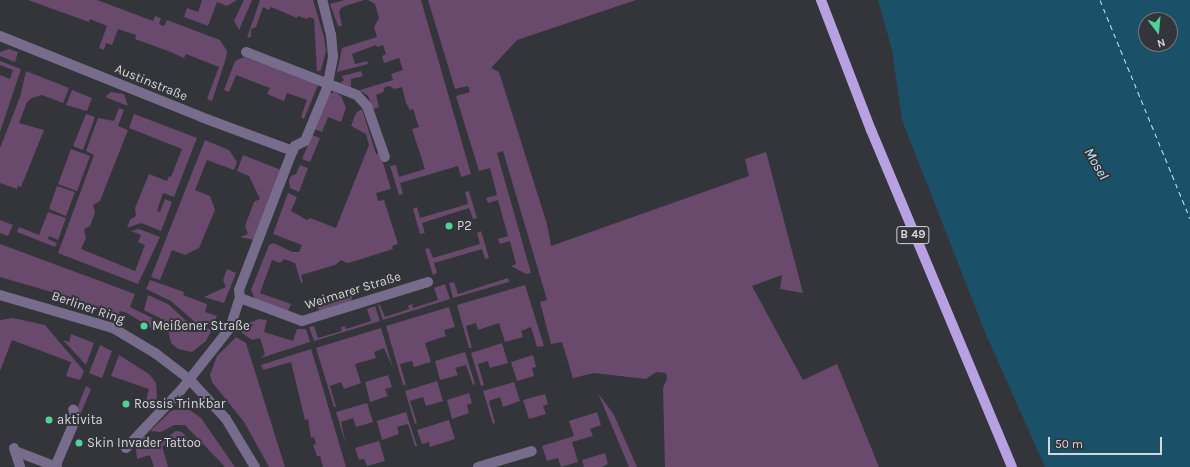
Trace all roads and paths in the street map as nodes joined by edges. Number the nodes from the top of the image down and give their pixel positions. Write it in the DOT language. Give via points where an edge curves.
graph roads {
  1 [pos="322,0"];
  2 [pos="821,0"];
  3 [pos="0,36"];
  4 [pos="246,52"];
  5 [pos="328,83"];
  6 [pos="293,151"];
  7 [pos="385,157"];
  8 [pos="428,282"];
  9 [pos="0,295"];
  10 [pos="240,298"];
  11 [pos="189,379"];
  12 [pos="77,418"];
  13 [pos="126,448"];
  14 [pos="532,451"];
  15 [pos="55,463"];
  16 [pos="20,467"];
  17 [pos="255,467"];
  18 [pos="478,467"];
  19 [pos="1012,467"];
  1 -- 5 [label="street" via="331,35 333,57"];
  2 -- 19 [label="main road, B 49" via="871,130"];
  3 -- 6 [label="street, Austinstraße"];
  4 -- 5 [label="street"];
  5 -- 6 [label="street" via="306,141 295,146"];
  5 -- 7 [label="street" via="363,100"];
  6 -- 10 [label="street" via="239,290"];
  8 -- 10 [label="street, Weimarer Straße" via="302,321"];
  9 -- 11 [label="street, Berliner Ring" via="113,328 155,353"];
  10 -- 11 [label="street" via="230,328"];
  11 -- 13 [label="street"];
  11 -- 17 [label="street, Berliner Ring" via="226,419"];
  12 -- 15 [label="street"];
  14 -- 18 [label="street"];
  15 -- 16 [label="street" via="15,449"];
}
